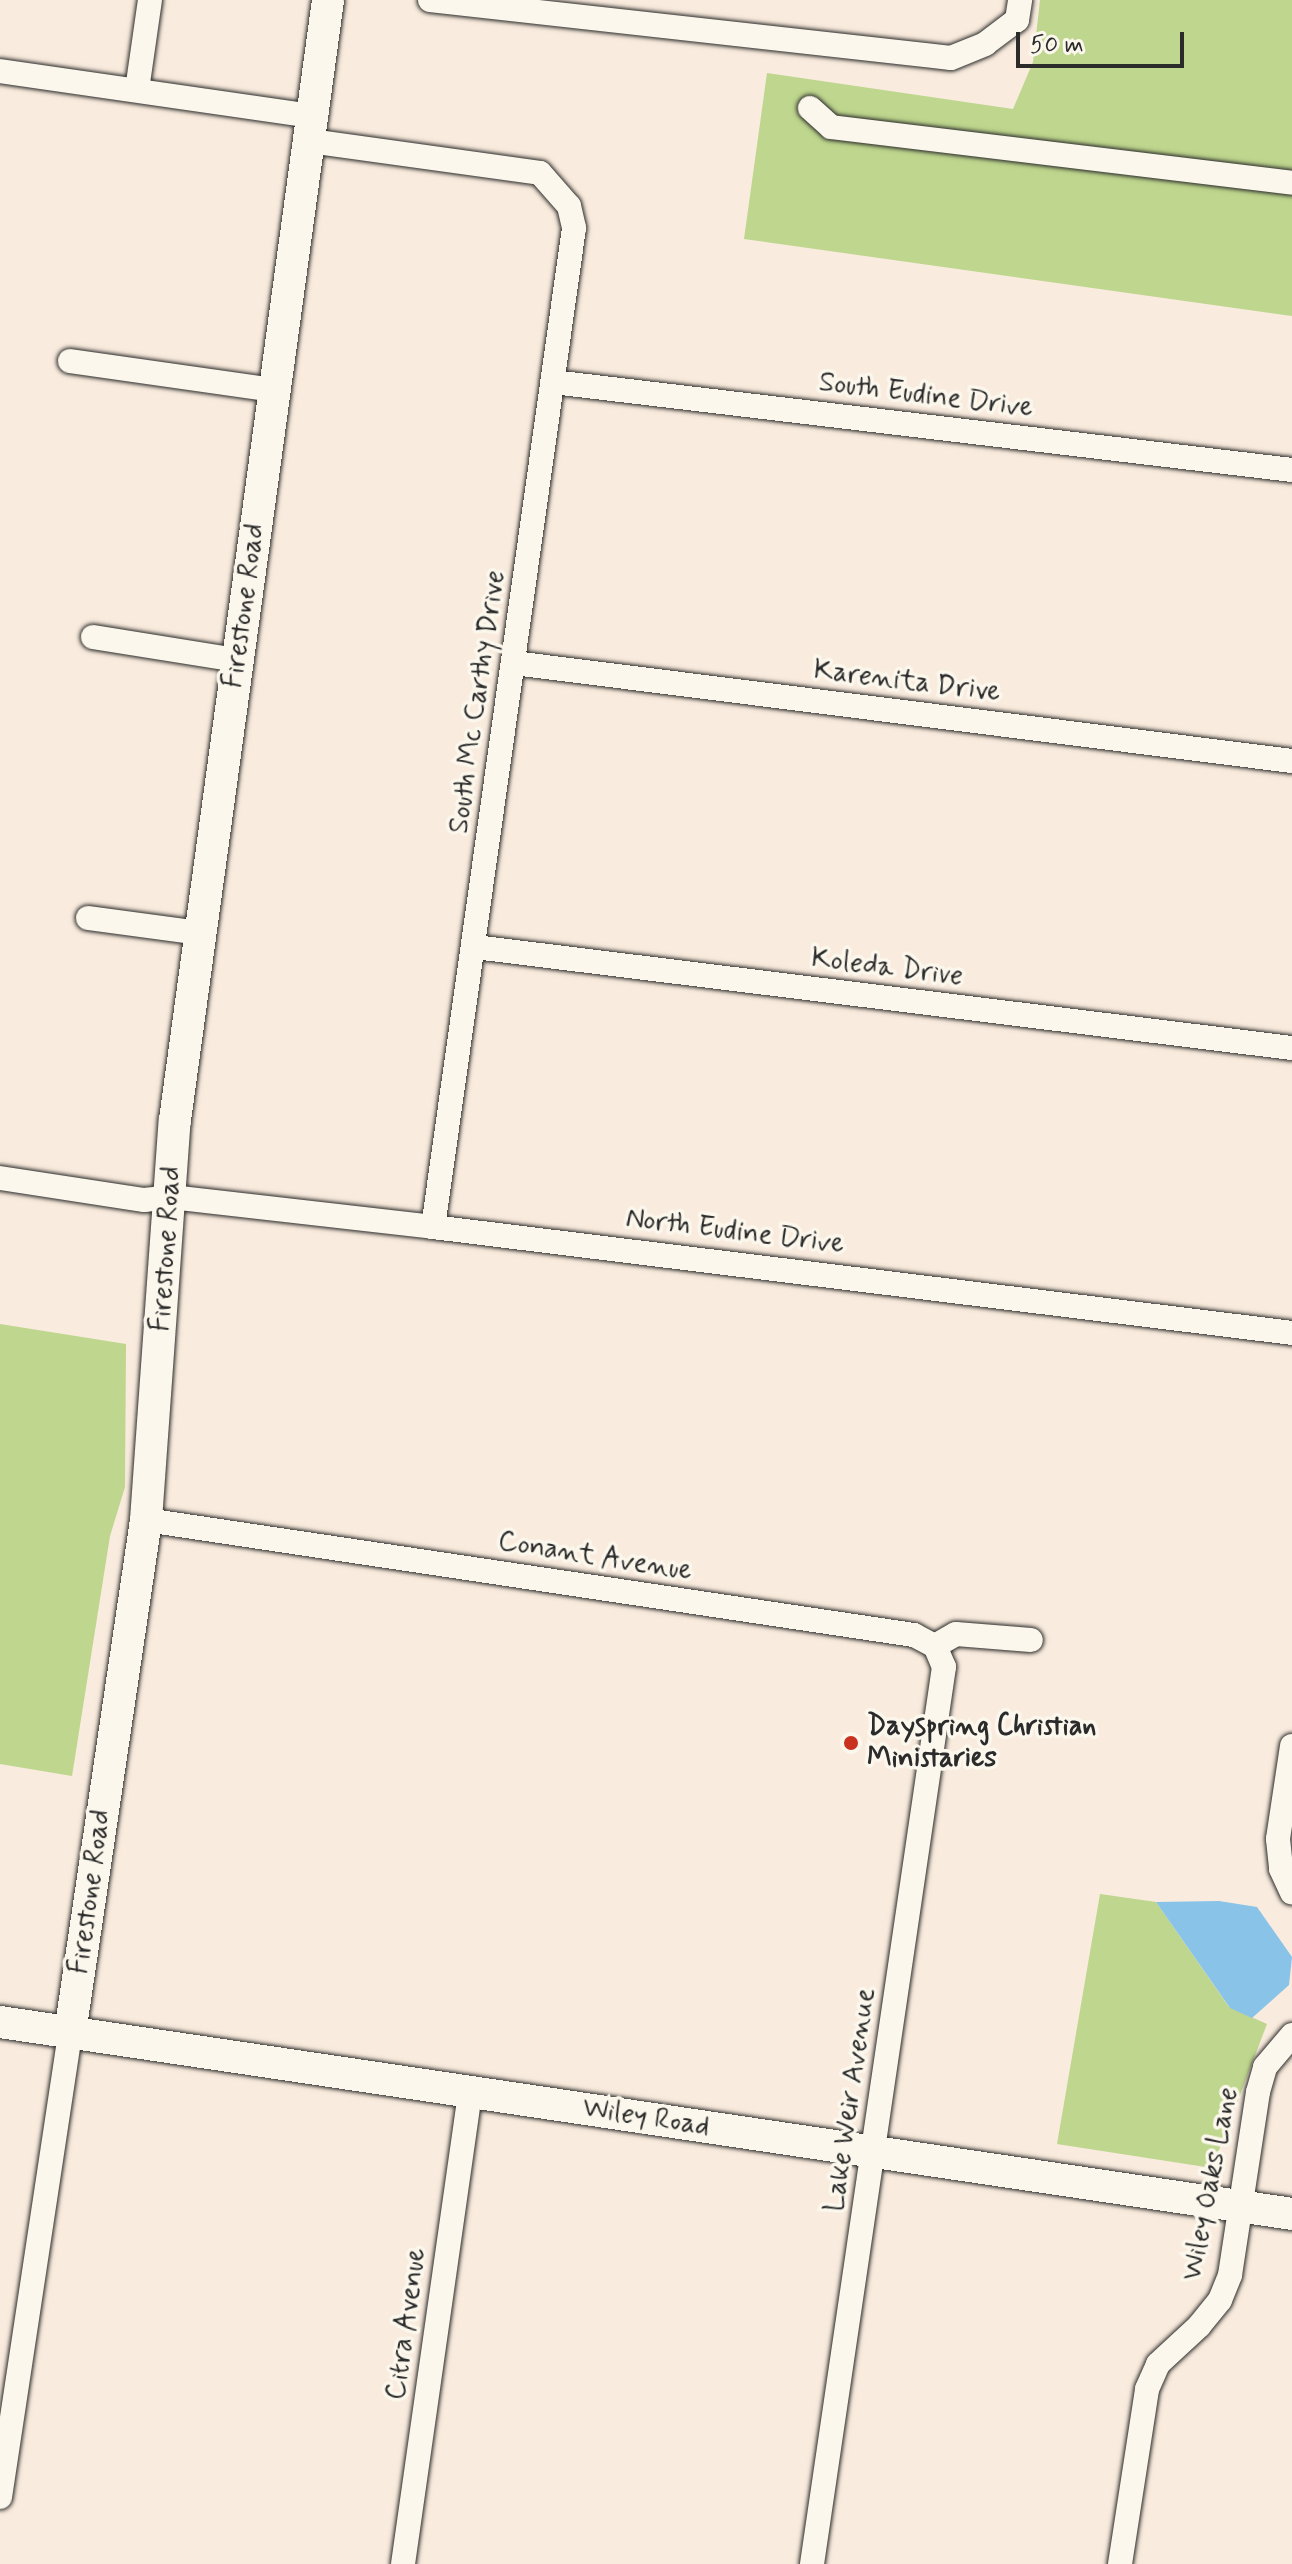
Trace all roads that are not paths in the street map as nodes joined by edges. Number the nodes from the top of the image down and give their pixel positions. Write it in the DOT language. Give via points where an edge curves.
graph roads {
  1 [pos="150,0"];
  2 [pos="328,0"];
  3 [pos="430,0"];
  4 [pos="1020,0"];
  5 [pos="0,71"];
  6 [pos="137,90"];
  7 [pos="810,108"];
  8 [pos="311,129"];
  9 [pos="1292,183"];
  10 [pos="70,361"];
  11 [pos="553,382"];
  12 [pos="275,390"];
  13 [pos="1292,470"];
  14 [pos="93,637"];
  15 [pos="237,660"];
  16 [pos="514,663"];
  17 [pos="1292,761"];
  18 [pos="88,918"];
  19 [pos="200,933"];
  20 [pos="475,947"];
  21 [pos="1292,1048"];
  22 [pos="0,1178"];
  23 [pos="171,1197"];
  24 [pos="433,1227"];
  25 [pos="1292,1333"];
  26 [pos="146,1520"];
  27 [pos="1031,1640"];
  28 [pos="935,1646"];
  29 [pos="1292,1746"];
  30 [pos="1292,1893"];
  31 [pos="0,2022"];
  32 [pos="70,2033"];
  33 [pos="1292,2035"];
  34 [pos="470,2091"];
  35 [pos="874,2153"];
  36 [pos="1241,2206"];
  37 [pos="1292,2214"];
  38 [pos="0,2497"];
  39 [pos="403,2564"];
  40 [pos="812,2564"];
  41 [pos="1120,2564"];
  1 -- 6 [label="street"];
  2 -- 8 [label="street, Firestone Road"];
  3 -- 4 [label="street" via="951,58 985,44 1017,20"];
  5 -- 6 [label="street"];
  6 -- 8 [label="street"];
  7 -- 9 [label="street" via="831,127"];
  8 -- 11 [label="street, South Mc Carthy Drive" via="518,167 540,173 557,188 569,206 574,228"];
  8 -- 12 [label="street, Firestone Road"];
  10 -- 12 [label="street"];
  11 -- 13 [label="street, South Eudine Drive"];
  11 -- 16 [label="street, South Mc Carthy Drive"];
  12 -- 15 [label="street, Firestone Road"];
  14 -- 15 [label="street"];
  15 -- 19 [label="street, Firestone Road"];
  16 -- 17 [label="street, Karenita Drive"];
  16 -- 20 [label="street, South Mc Carthy Drive"];
  18 -- 19 [label="street"];
  19 -- 23 [label="street, Firestone Road" via="175,1120"];
  20 -- 21 [label="street, Koleda Drive"];
  20 -- 24 [label="street, South Mc Carthy Drive"];
  22 -- 23 [label="street, North Eudine Drive" via="144,1200"];
  23 -- 24 [label="street, North Eudine Drive"];
  23 -- 26 [label="street, Firestone Road"];
  24 -- 25 [label="street, North Eudine Drive"];
  26 -- 28 [label="street, Conant Avenue" via="914,1635"];
  26 -- 32 [label="street, Firestone Road"];
  27 -- 28 [label="street" via="956,1634"];
  28 -- 35 [label="street, Lake Weir Avenue" via="944,1667"];
  29 -- 30 [label="street" via="1278,1839 1281,1869"];
  31 -- 32 [label="street, Wiley Road"];
  32 -- 34 [label="street, Wiley Road"];
  32 -- 38 [label="street, Firestone Road"];
  33 -- 36 [label="street, Wiley Oaks Lane" via="1265,2067"];
  34 -- 35 [label="street, Wiley Road"];
  34 -- 39 [label="street, Citra Avenue"];
  35 -- 36 [label="street, Wiley Road"];
  35 -- 40 [label="street, Lake Weir Avenue"];
  36 -- 37 [label="street, Wiley Road"];
  36 -- 41 [label="street, Wiley Oaks Lane" via="1230,2275 1220,2300 1158,2364 1147,2389"];
}
